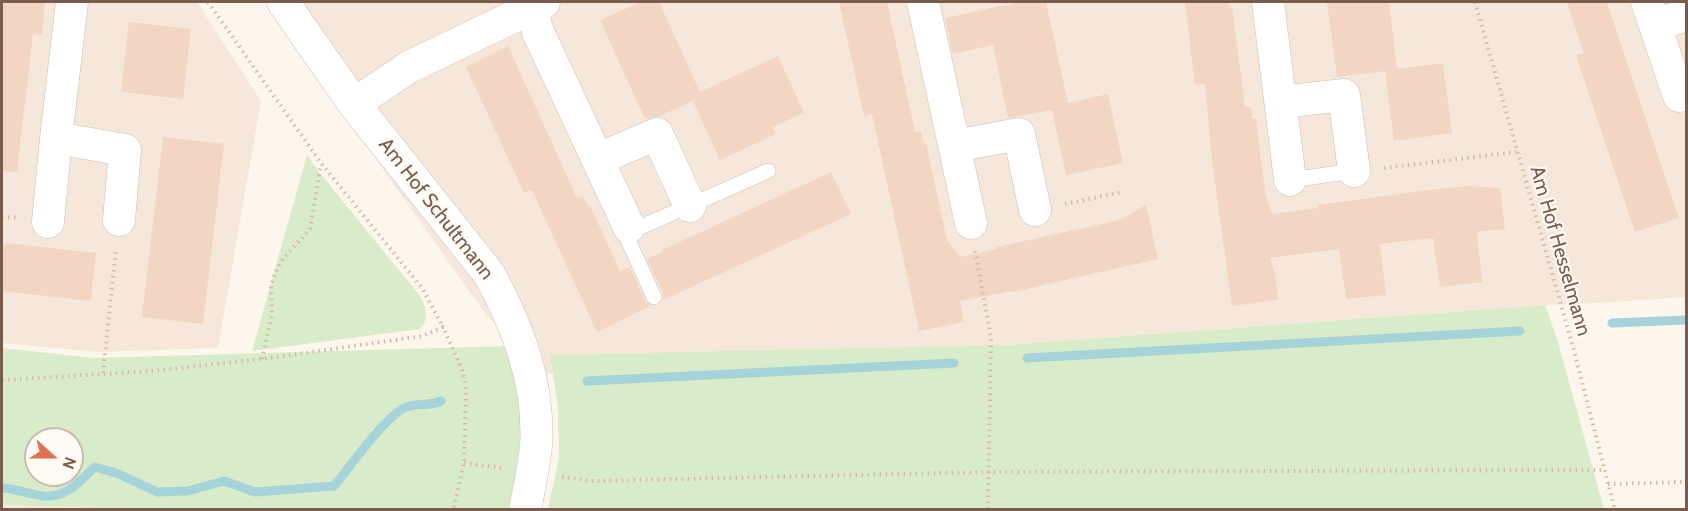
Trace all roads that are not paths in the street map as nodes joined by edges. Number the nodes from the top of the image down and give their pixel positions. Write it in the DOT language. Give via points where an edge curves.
graph roads {
  1 [pos="72,2"];
  2 [pos="283,2"];
  3 [pos="923,2"];
  4 [pos="1268,2"];
  5 [pos="535,3"];
  6 [pos="1651,13"];
  7 [pos="1686,15"];
  8 [pos="1679,96"];
  9 [pos="1281,102"];
  10 [pos="354,104"];
  11 [pos="56,138"];
  12 [pos="955,146"];
  13 [pos="598,159"];
  14 [pos="768,171"];
  15 [pos="1354,171"];
  16 [pos="1290,180"];
  17 [pos="690,206"];
  18 [pos="1035,210"];
  19 [pos="119,220"];
  20 [pos="48,222"];
  21 [pos="970,223"];
  22 [pos="629,227"];
  23 [pos="654,297"];
  24 [pos="525,510"];
  1 -- 11 [label="street"];
  2 -- 10 [label="street, Am Hof Schultmann"];
  3 -- 12 [label="street"];
  4 -- 9 [label="street"];
  5 -- 10 [label="street" via="409,67"];
  5 -- 13 [label="street" via="538,32"];
  6 -- 7 [label="street"];
  6 -- 8 [label="street"];
  9 -- 15 [label="street" via="1344,94"];
  9 -- 16 [label="street"];
  10 -- 24 [label="street, Am Hof Schultmann" via="489,274 503,299 530,375 536,423"];
  11 -- 19 [label="street" via="125,150"];
  11 -- 20 [label="street"];
  12 -- 18 [label="street" via="1019,134"];
  12 -- 21 [label="street"];
  13 -- 17 [label="street" via="657,134"];
  13 -- 22 [label="street"];
  14 -- 17 [label="lane"];
  15 -- 16 [label="lane"];
  17 -- 22 [label="lane" via="643,226"];
  22 -- 23 [label="lane" via="628,240"];
}
